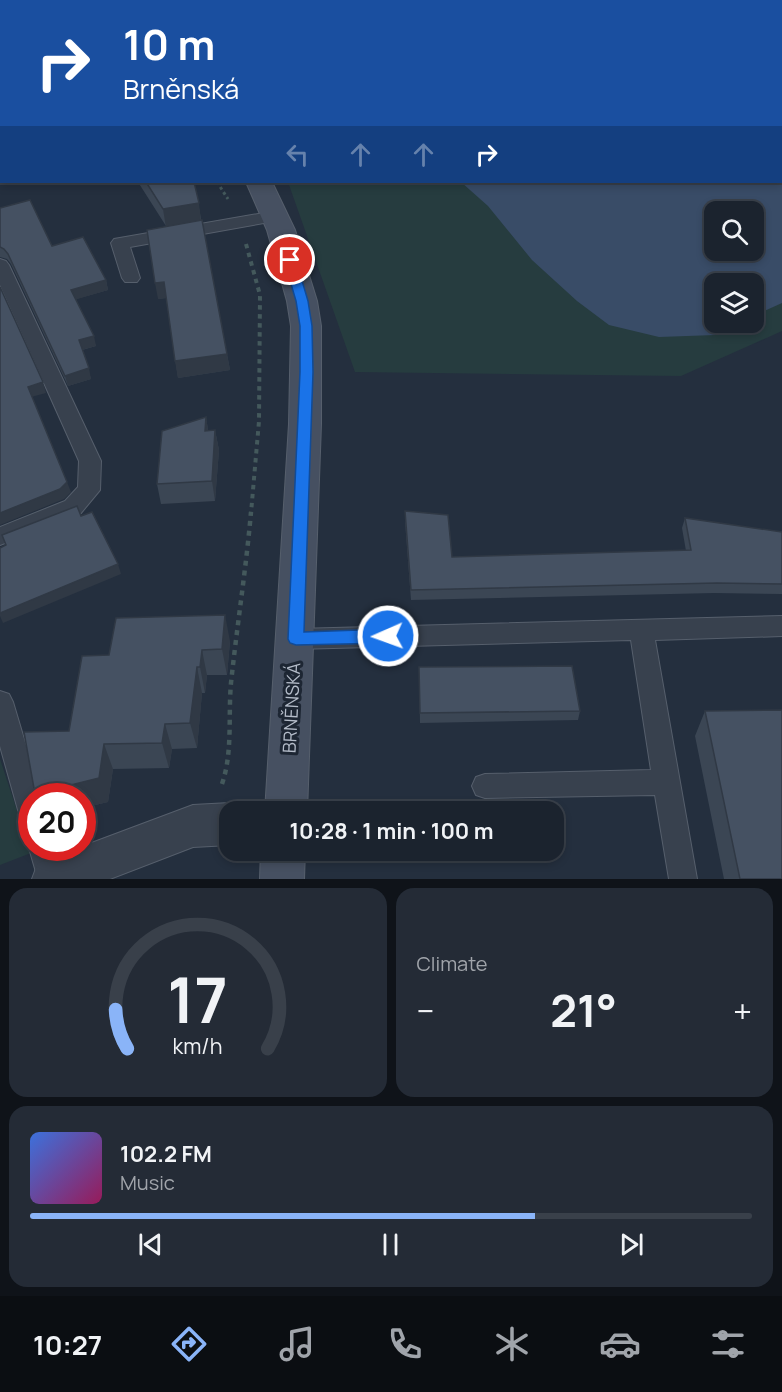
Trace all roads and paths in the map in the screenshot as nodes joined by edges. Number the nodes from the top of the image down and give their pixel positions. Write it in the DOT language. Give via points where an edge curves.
graph roads {
  1 [pos="218,183"];
  2 [pos="259,183"];
  3 [pos="275,216"];
  4 [pos="239,221"];
  5 [pos="0,265"];
  6 [pos="131,278"];
  7 [pos="0,536"];
  8 [pos="782,626"];
  9 [pos="641,629"];
  10 [pos="296,639"];
  11 [pos="0,702"];
  12 [pos="667,782"];
  13 [pos="24,783"];
  14 [pos="485,786"];
  15 [pos="287,801"];
  16 [pos="211,825"];
  17 [pos="47,861"];
  18 [pos="283,861"];
  19 [pos="53,879"];
  20 [pos="282,879"];
  21 [pos="683,879"];
  1 -- 4 [label="path"];
  2 -- 3 [label="main road, BRNĚNSKÁ"];
  3 -- 4 [label="lane"];
  3 -- 10 [label="main road, BRNĚNSKÁ" via="295,275 306,326"];
  4 -- 6 [label="lane" via="120,243"];
  4 -- 16 [label="path" via="260,295 259,421 246,572 231,684 227,769 222,786 211,793 197,794"];
  5 -- 7 [label="lane" via="90,461 89,490 73,507"];
  8 -- 9 [label="lane"];
  9 -- 10 [label="lane"];
  9 -- 12 [label="lane"];
  10 -- 15 [label="main road, BRNĚNSKÁ"];
  11 -- 13 [label="lane"];
  12 -- 14 [label="lane"];
  12 -- 21 [label="lane"];
  16 -- 19 [label="street"];
  17 -- 19 [label="lane"];
  18 -- 20 [label="main road"];
}
